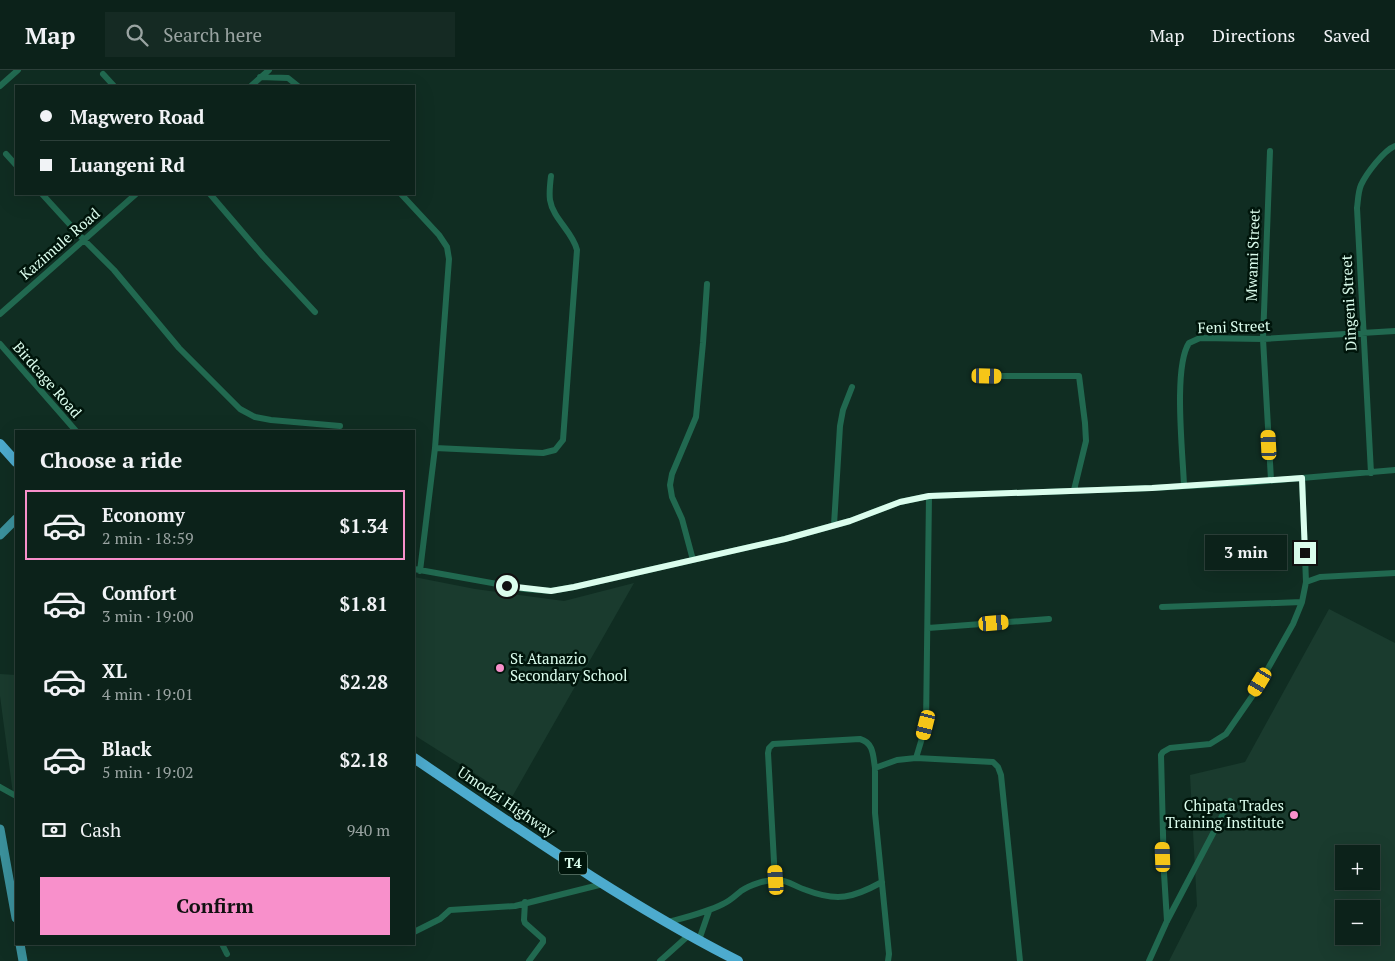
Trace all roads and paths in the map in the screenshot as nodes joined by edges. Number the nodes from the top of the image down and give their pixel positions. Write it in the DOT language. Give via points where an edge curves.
graph roads {
  1 [pos="18,70"];
  2 [pos="268,70"];
  3 [pos="103,74"];
  4 [pos="260,77"];
  5 [pos="113,85"];
  6 [pos="252,85"];
  7 [pos="297,85"];
  8 [pos="0,86"];
  9 [pos="1395,146"];
  10 [pos="1270,151"];
  11 [pos="6,154"];
  12 [pos="15,164"];
  13 [pos="551,176"];
  14 [pos="43,195"];
  15 [pos="135,195"];
  16 [pos="211,195"];
  17 [pos="402,195"];
  18 [pos="84,240"];
  19 [pos="707,284"];
  20 [pos="315,312"];
  21 [pos="0,314"];
  22 [pos="1395,331"];
  23 [pos="1363,333"];
  24 [pos="1263,339"];
  25 [pos="0,344"];
  26 [pos="987,376"];
  27 [pos="852,387"];
  28 [pos="340,426"];
  29 [pos="75,430"];
  30 [pos="0,444"];
  31 [pos="435,448"];
  32 [pos="15,461"];
  33 [pos="1395,470"];
  34 [pos="1371,472"];
  35 [pos="1302,478"];
  36 [pos="1272,480"];
  37 [pos="1184,486"];
  38 [pos="1074,490"];
  39 [pos="929,496"];
  40 [pos="15,520"];
  41 [pos="834,525"];
  42 [pos="1,533"];
  43 [pos="693,560"];
  44 [pos="417,570"];
  45 [pos="1395,573"];
  46 [pos="1306,582"];
  47 [pos="1302,602"];
  48 [pos="1162,607"];
  49 [pos="1049,619"];
  50 [pos="928,628"];
  51 [pos="916,758"];
  52 [pos="415,759"];
  53 [pos="875,768"];
  54 [pos="0,787"];
  55 [pos="15,795"];
  56 [pos="1230,801"];
  57 [pos="0,829"];
  58 [pos="776,880"];
  59 [pos="882,882"];
  60 [pos="605,883"];
  61 [pos="525,902"];
  62 [pos="709,911"];
  63 [pos="15,912"];
  64 [pos="1167,921"];
  65 [pos="668,922"];
  66 [pos="415,932"];
  67 [pos="689,935"];
  68 [pos="699,940"];
  69 [pos="20,945"];
  70 [pos="222,945"];
  71 [pos="227,954"];
  72 [pos="23,961"];
  73 [pos="529,961"];
  74 [pos="660,961"];
  75 [pos="738,961"];
  76 [pos="888,961"];
  77 [pos="1020,961"];
  78 [pos="1149,961"];
  1 -- 8 [label="street"];
  2 -- 4 [label="street"];
  3 -- 5 [label="street"];
  4 -- 6 [label="street"];
  4 -- 7 [label="street" via="288,78"];
  9 -- 23 [label="street, Dingeni Street" via="1383,155 1364,180 1359,194 1357,227"];
  10 -- 24 [label="street, Mwami Street"];
  11 -- 12 [label="street"];
  13 -- 31 [label="street" via="552,208 576,243 577,250 563,440 555,450 543,453"];
  14 -- 18 [label="street"];
  15 -- 18 [label="street, Kazimule Road"];
  16 -- 20 [label="street"];
  17 -- 31 [label="street" via="439,235 447,247 449,259"];
  18 -- 21 [label="street, Kazimule Road"];
  18 -- 28 [label="street" via="114,270 179,348 240,409 271,420"];
  19 -- 43 [label="street" via="696,417 670,485"];
  22 -- 23 [label="street, Feni Street"];
  23 -- 24 [label="street, Feni Street"];
  23 -- 34 [label="street, Dingeni Street"];
  24 -- 36 [label="street, Mwami Street"];
  24 -- 37 [label="street, Feni Street" via="1200,338 1187,346 1180,380"];
  25 -- 29 [label="street, Birdcage Road"];
  26 -- 38 [label="street" via="1076,375 1080,378 1086,441"];
  27 -- 41 [label="street" via="840,426"];
  30 -- 32 [label="highway"];
  31 -- 44 [label="street"];
  33 -- 34 [label="street"];
  34 -- 35 [label="street"];
  35 -- 36 [label="street"];
  35 -- 46 [label="street"];
  36 -- 37 [label="street"];
  37 -- 38 [label="street"];
  38 -- 39 [label="street"];
  39 -- 41 [label="street" via="900,502"];
  39 -- 50 [label="street"];
  40 -- 42 [label="main road"];
  41 -- 43 [label="street"];
  43 -- 44 [label="street" via="551,591"];
  45 -- 46 [label="street" via="1320,577"];
  46 -- 47 [label="street"];
  47 -- 48 [label="street"];
  47 -- 64 [label="street" via="1268,669 1226,734 1210,744 1170,748 1161,755"];
  49 -- 50 [label="street"];
  50 -- 51 [label="street" via="926,725"];
  51 -- 53 [label="street" via="897,760"];
  51 -- 77 [label="street" via="993,762 998,767"];
  52 -- 60 [label="highway, Umodzi Highway / T4"];
  53 -- 58 [label="street" via="871,745 860,738 773,744 769,748"];
  53 -- 59 [label="street" via="875,813"];
  54 -- 55 [label="street"];
  56 -- 64 [label="street"];
  57 -- 63 [label="main road"];
  58 -- 59 [label="street" via="804,890 845,898"];
  58 -- 62 [label="street" via="743,890"];
  59 -- 76 [label="street"];
  60 -- 61 [label="street"];
  60 -- 65 [label="highway, Umodzi Highway / T4"];
  61 -- 66 [label="street" via="515,906 450,910"];
  61 -- 73 [label="street" via="525,923 543,939"];
  62 -- 65 [label="street"];
  62 -- 68 [label="street"];
  64 -- 78 [label="street"];
  65 -- 67 [label="highway, Umodzi Highway / T4"];
  67 -- 68 [label="highway, Umodzi Highway / T4"];
  67 -- 74 [label="street"];
  68 -- 75 [label="highway, Umodzi Highway / T4"];
  69 -- 72 [label="main road"];
  70 -- 71 [label="street"];
}
